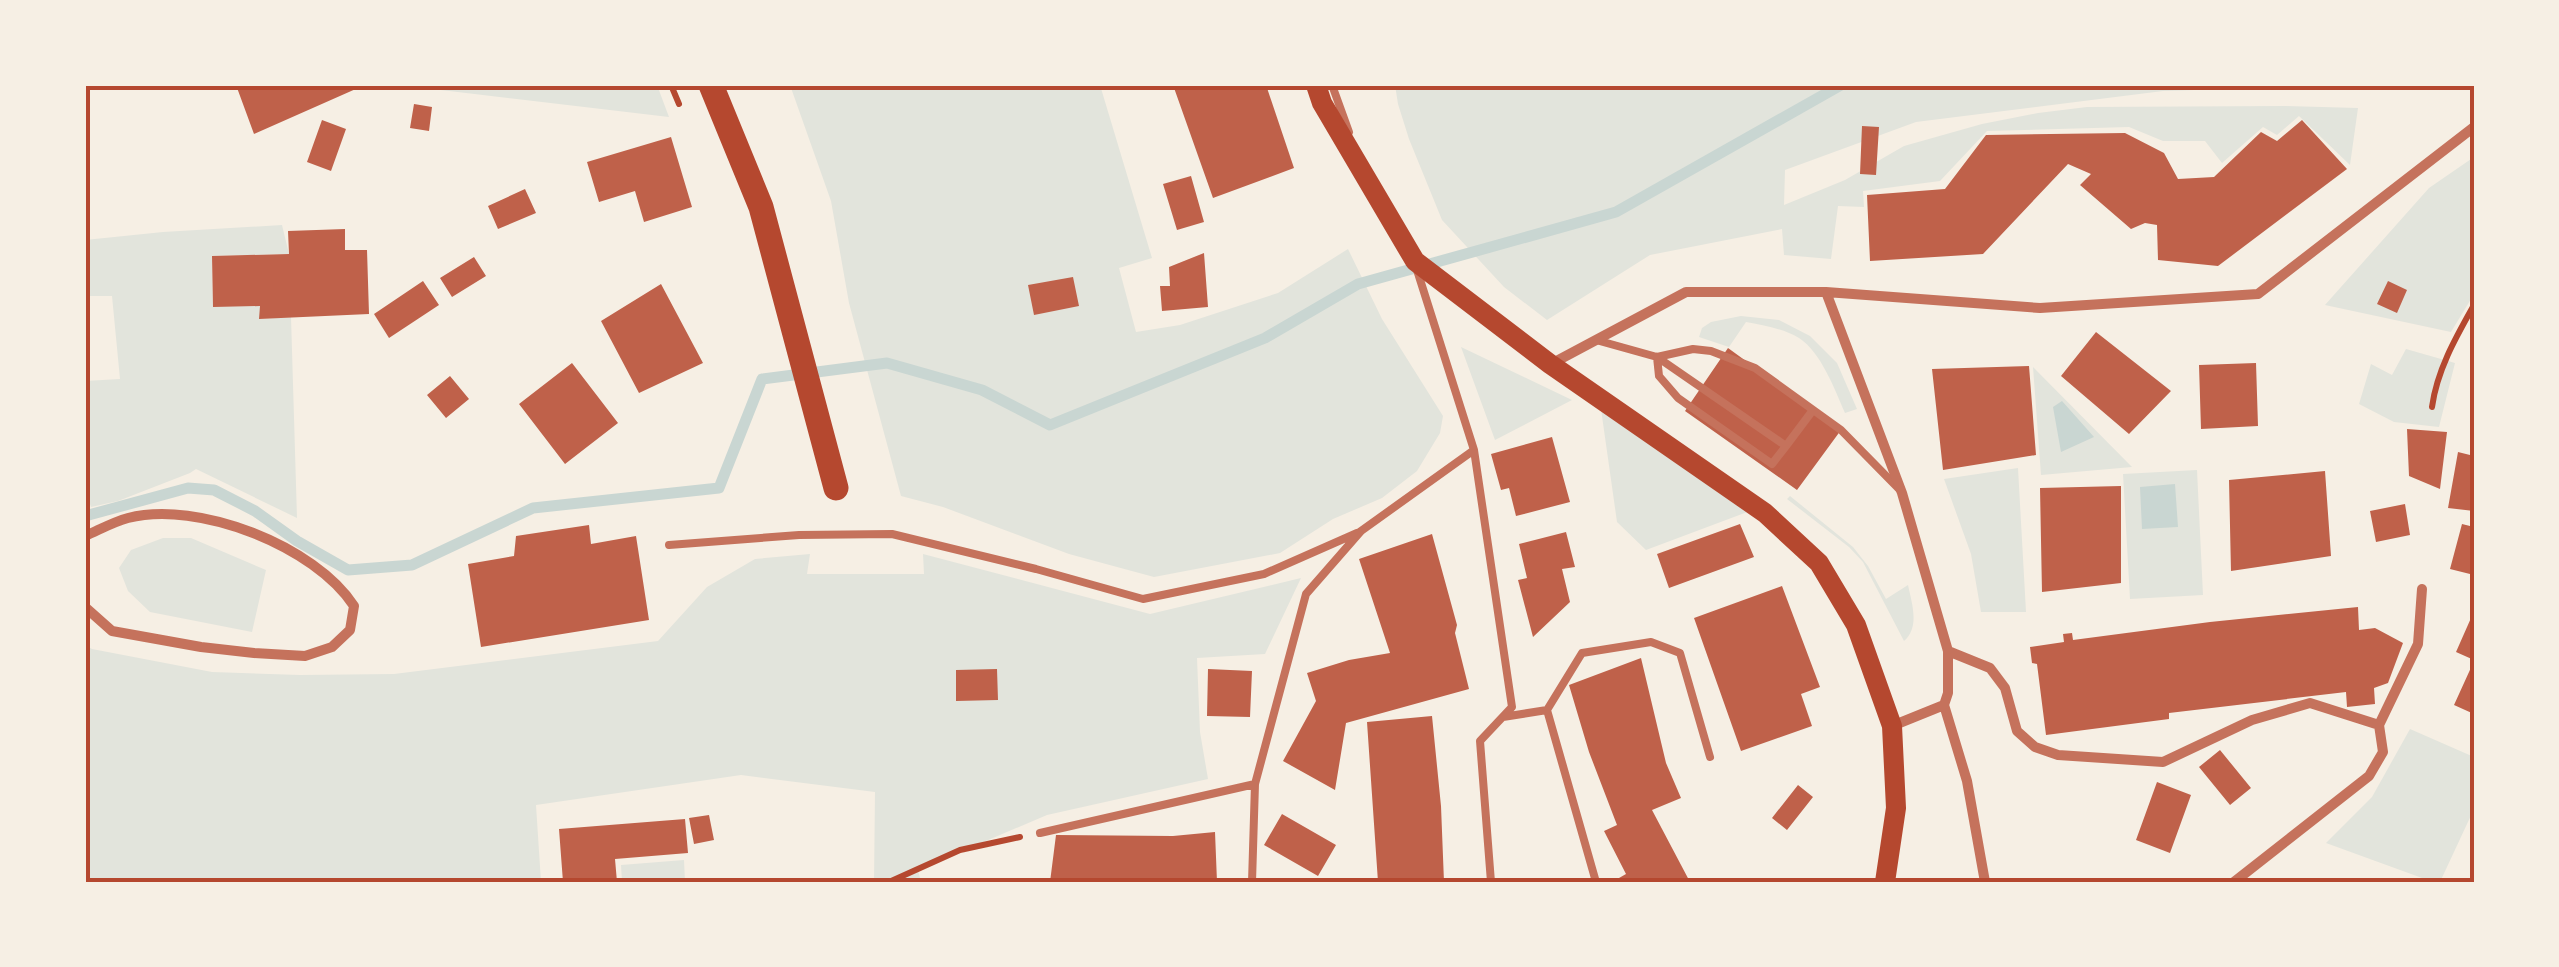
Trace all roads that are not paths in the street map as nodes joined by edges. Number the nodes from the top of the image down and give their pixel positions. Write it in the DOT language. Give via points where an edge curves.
graph roads {
  1 [pos="711,85"];
  2 [pos="1316,85"];
  3 [pos="1332,85"];
  4 [pos="2474,127"];
  5 [pos="1364,174"];
  6 [pos="1414,261"];
  7 [pos="1826,292"];
  8 [pos="1596,340"];
  9 [pos="1657,357"];
  10 [pos="1550,364"];
  11 [pos="1814,410"];
  12 [pos="1786,446"];
  13 [pos="1474,450"];
  14 [pos="836,488"];
  15 [pos="1902,492"];
  16 [pos="1362,532"];
  17 [pos="85,536"];
  18 [pos="668,545"];
  19 [pos="2422,589"];
  20 [pos="85,606"];
  21 [pos="1948,651"];
  22 [pos="1944,705"];
  23 [pos="1547,710"];
  24 [pos="1503,717"];
  25 [pos="2379,725"];
  26 [pos="1892,726"];
  27 [pos="1710,757"];
  28 [pos="1255,784"];
  29 [pos="1040,833"];
  30 [pos="1252,882"];
  31 [pos="1491,882"];
  32 [pos="1596,882"];
  33 [pos="1884,882"];
  34 [pos="1986,882"];
  35 [pos="2234,882"];
  1 -- 14 [label="main road" via="761,206"];
  2 -- 5 [label="main road"];
  3 -- 5 [label="lane"];
  4 -- 7 [label="street" via="2258,294 2040,308"];
  5 -- 6 [label="main road"];
  6 -- 10 [label="main road"];
  6 -- 13 [label="lane"];
  7 -- 8 [label="street" via="1686,292"];
  7 -- 15 [label="street"];
  8 -- 9 [label="lane"];
  8 -- 10 [label="street"];
  9 -- 11 [label="lane" via="1711,351 1755,368"];
  9 -- 12 [label="lane"];
  9 -- 12 [label="lane" via="1659,376 1678,398 1772,464"];
  10 -- 26 [label="main road" via="1765,513 1819,563 1856,626"];
  11 -- 12 [label="lane"];
  11 -- 15 [label="lane"];
  13 -- 16 [label="lane"];
  13 -- 24 [label="lane" via="1512,707"];
  15 -- 21 [label="street"];
  16 -- 18 [label="lane" via="1264,574 1143,599 892,534"];
  16 -- 28 [label="lane" via="1306,594"];
  17 -- 20 [label="street" via="129,518 199,517 293,553 321,570 354,606 350,630 332,647 306,656 112,631"];
  19 -- 25 [label="street" via="2418,644"];
  21 -- 22 [label="street"];
  21 -- 25 [label="street" via="1990,668 2006,688 2017,731 2058,755 2163,762 2252,720 2310,703"];
  22 -- 26 [label="street"];
  22 -- 34 [label="street"];
  23 -- 24 [label="lane"];
  23 -- 27 [label="lane" via="1582,652 1651,642 1680,653"];
  23 -- 32 [label="lane"];
  24 -- 31 [label="lane" via="1480,741"];
  25 -- 35 [label="street" via="2382,752 2369,776"];
  26 -- 33 [label="main road" via="1896,808"];
  28 -- 29 [label="lane"];
  28 -- 30 [label="lane"];
}
